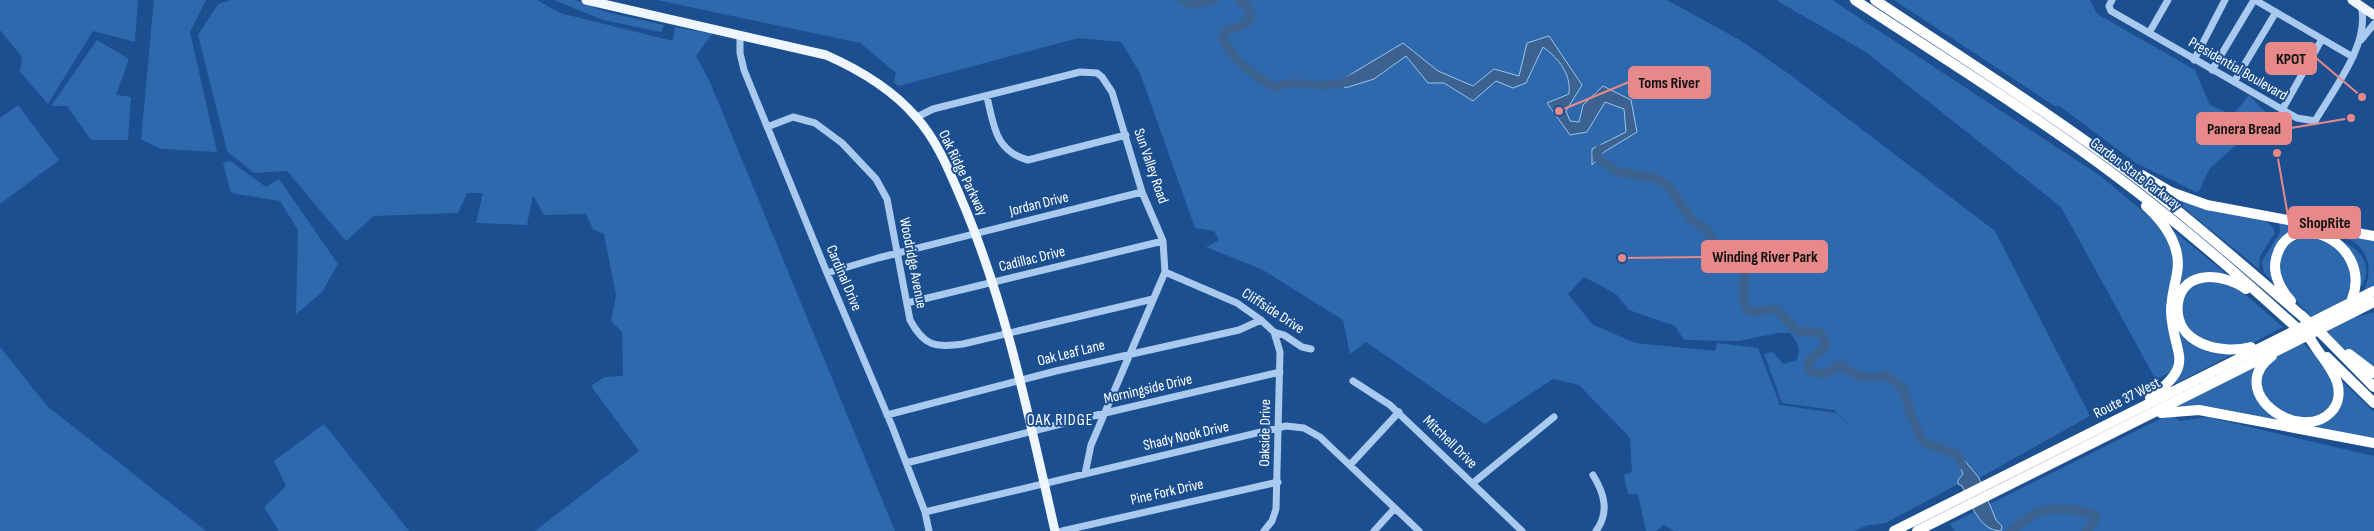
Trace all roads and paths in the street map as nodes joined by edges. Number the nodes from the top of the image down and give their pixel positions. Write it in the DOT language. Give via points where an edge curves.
graph roads {
  1 [pos="586,0"];
  2 [pos="1855,0"];
  3 [pos="1875,0"];
  4 [pos="2112,0"];
  5 [pos="2168,0"];
  6 [pos="2225,0"];
  7 [pos="2254,0"];
  8 [pos="2352,0"];
  9 [pos="2361,3"];
  10 [pos="2374,8"];
  11 [pos="2276,12"];
  12 [pos="2374,15"];
  13 [pos="2374,24"];
  14 [pos="2149,33"];
  15 [pos="740,36"];
  16 [pos="2322,39"];
  17 [pos="2358,44"];
  18 [pos="2352,57"];
  19 [pos="2194,60"];
  20 [pos="2212,70"];
  21 [pos="2001,82"];
  22 [pos="2234,82"];
  23 [pos="987,97"];
  24 [pos="2282,110"];
  25 [pos="916,117"];
  26 [pos="767,127"];
  27 [pos="2056,133"];
  28 [pos="1126,135"];
  29 [pos="1142,192"];
  30 [pos="976,233"];
  31 [pos="2374,236"];
  32 [pos="1163,241"];
  33 [pos="2352,243"];
  34 [pos="897,253"];
  35 [pos="1165,272"];
  36 [pos="827,273"];
  37 [pos="992,282"];
  38 [pos="2366,282"];
  39 [pos="2374,291"];
  40 [pos="1153,299"];
  41 [pos="2374,302"];
  42 [pos="907,303"];
  43 [pos="2374,309"];
  44 [pos="2344,311"];
  45 [pos="2302,316"];
  46 [pos="1261,320"];
  47 [pos="2288,320"];
  48 [pos="1274,332"];
  49 [pos="1006,333"];
  50 [pos="2323,335"];
  51 [pos="2310,340"];
  52 [pos="2269,343"];
  53 [pos="2288,345"];
  54 [pos="1312,349"];
  55 [pos="1130,353"];
  56 [pos="1280,372"];
  57 [pos="2374,373"];
  58 [pos="1018,380"];
  59 [pos="1353,381"];
  60 [pos="2374,387"];
  61 [pos="2374,403"];
  62 [pos="1400,412"];
  63 [pos="1105,413"];
  64 [pos="887,415"];
  65 [pos="1554,417"];
  66 [pos="2134,417"];
  67 [pos="1279,428"];
  68 [pos="1032,431"];
  69 [pos="2374,443"];
  70 [pos="906,463"];
  71 [pos="1350,465"];
  72 [pos="1085,474"];
  73 [pos="1593,475"];
  74 [pos="1278,482"];
  75 [pos="1473,483"];
  76 [pos="1044,484"];
  77 [pos="1959,505"];
  78 [pos="1396,508"];
  79 [pos="925,512"];
  80 [pos="929,531"];
  81 [pos="1055,531"];
  82 [pos="1062,531"];
  83 [pos="1264,531"];
  84 [pos="1374,531"];
  85 [pos="1419,531"];
  86 [pos="1522,531"];
  87 [pos="1596,531"];
  88 [pos="1894,531"];
  89 [pos="1917,531"];
  1 -- 15 [label="main road, Oak Ridge Parkway"];
  2 -- 27 [label="highway, Garden State Parkway"];
  3 -- 21 [label="highway, Garden State Parkway"];
  4 -- 14 [label="street, Presidential Boulevard" via="2111,11"];
  5 -- 14 [label="street"];
  6 -- 19 [label="street"];
  7 -- 11 [label="street"];
  7 -- 20 [label="street"];
  8 -- 9 [label="main road"];
  9 -- 10 [label="main road"];
  9 -- 12 [label="main road"];
  9 -- 17 [label="street, Presidential Boulevard" via="2363,27"];
  11 -- 16 [label="street"];
  11 -- 22 [label="street"];
  13 -- 17 [label="street, Presidential Boulevard"];
  14 -- 19 [label="street, Presidential Boulevard"];
  15 -- 25 [label="main road, Oak Ridge Parkway" via="810,51 853,67 898,99"];
  15 -- 26 [label="street, Cardinal Drive" via="744,70"];
  16 -- 18 [label="street"];
  16 -- 24 [label="street"];
  17 -- 18 [label="street, Presidential Boulevard"];
  18 -- 24 [label="street, Presidential Boulevard" via="2315,121 2297,118"];
  19 -- 20 [label="street, Presidential Boulevard"];
  20 -- 22 [label="street, Presidential Boulevard"];
  21 -- 31 [label="highway" via="2142,176 2175,194 2215,206"];
  21 -- 45 [label="highway, Garden State Parkway" via="2155,192"];
  22 -- 24 [label="street, Presidential Boulevard"];
  23 -- 25 [label="street, Sun Valley Road" via="933,109"];
  23 -- 28 [label="street" via="995,131 1004,147 1014,156 1028,160"];
  23 -- 28 [label="street, Sun Valley Road" via="1091,71 1102,77 1112,92"];
  25 -- 30 [label="main road, Oak Ridge Parkway" via="941,153"];
  26 -- 34 [label="street, Woodridge Avenue" via="793,117 806,119 835,138 864,164 887,199"];
  26 -- 36 [label="street, Cardinal Drive"];
  27 -- 47 [label="highway, Garden State Parkway" via="2166,215"];
  27 -- 66 [label="highway" via="2150,210 2168,233 2176,250 2178,268 2171,310 2180,351 2179,366 2177,373"];
  28 -- 29 [label="street, Sun Valley Road"];
  29 -- 30 [label="street, Jordan Drive"];
  29 -- 32 [label="street, Sun Valley Road"];
  30 -- 34 [label="street, Jordan Drive"];
  30 -- 37 [label="main road, Oak Ridge Parkway"];
  32 -- 35 [label="street, Sun Valley Road"];
  32 -- 37 [label="street, Cadillac Drive"];
  33 -- 45 [label="highway" via="2330,234 2312,232 2292,237 2281,247 2276,259 2276,275 2283,291"];
  34 -- 36 [label="street, Jordan Drive"];
  34 -- 42 [label="street, Woodridge Avenue"];
  35 -- 40 [label="street, Sun Valley Road"];
  35 -- 46 [label="street, Cliffside Drive" via="1237,303"];
  36 -- 64 [label="street, Cardinal Drive"];
  37 -- 42 [label="street, Cadillac Drive"];
  37 -- 49 [label="main road, Oak Ridge Parkway"];
  38 -- 44 [label="highway"];
  39 -- 44 [label="highway, Route 37 West"];
  40 -- 49 [label="street, Woodridge Avenue"];
  40 -- 55 [label="street, Sun Valley Road"];
  41 -- 44 [label="highway, Route 37 West"];
  42 -- 49 [label="street, Woodridge Avenue" via="916,332 932,344 953,345"];
  43 -- 44 [label="highway"];
  44 -- 52 [label="highway, Route 37 West"];
  44 -- 53 [label="highway, Route 37 West"];
  45 -- 50 [label="highway, Garden State Parkway, bridge"];
  46 -- 48 [label="street, Cliffside Drive"];
  46 -- 55 [label="street, Oak Leaf Lane" via="1244,328"];
  47 -- 51 [label="highway, Garden State Parkway, bridge"];
  47 -- 52 [label="highway" via="2242,286 2224,277 2202,277 2188,285 2182,294 2178,307 2181,322 2202,344 2229,351"];
  48 -- 54 [label="street, Cliffside Drive"];
  48 -- 56 [label="street, Oakside Drive" via="1280,352"];
  49 -- 58 [label="main road, Oak Ridge Parkway"];
  50 -- 57 [label="highway"];
  50 -- 60 [label="highway, Garden State Parkway"];
  51 -- 53 [label="highway" via="2332,372 2339,394 2331,413 2313,421 2297,422 2282,416 2264,402 2258,392 2257,377 2263,364"];
  51 -- 61 [label="highway, Garden State Parkway"];
  52 -- 66 [label="highway, Route 37 West"];
  53 -- 66 [label="highway, Route 37 West"];
  55 -- 58 [label="street, Oak Leaf Lane"];
  55 -- 63 [label="street, Sun Valley Road"];
  56 -- 63 [label="street, Morningside Drive"];
  56 -- 67 [label="street, Oakside Drive"];
  58 -- 64 [label="street, Oak Leaf Lane"];
  58 -- 68 [label="main road, Oak Ridge Parkway"];
  59 -- 62 [label="street, Mitchell Drive"];
  62 -- 71 [label="street"];
  62 -- 75 [label="street, Mitchell Drive"];
  63 -- 68 [label="street, Morningside Drive"];
  63 -- 72 [label="street, Sun Valley Road" via="1091,445"];
  64 -- 70 [label="street, Cardinal Drive"];
  65 -- 75 [label="street"];
  66 -- 69 [label="highway" via="2194,410"];
  66 -- 77 [label="highway, Route 37 West"];
  67 -- 71 [label="street, Shady Nook Drive" via="1300,427 1312,432"];
  67 -- 72 [label="street, Shady Nook Drive"];
  67 -- 74 [label="street, Oakside Drive"];
  68 -- 70 [label="street, Morningside Drive"];
  68 -- 76 [label="main road, Oak Ridge Parkway"];
  70 -- 79 [label="street, Cardinal Drive"];
  71 -- 78 [label="street, Shady Nook Drive"];
  72 -- 76 [label="street, Shady Nook Drive"];
  73 -- 87 [label="street" via="1602,490 1604,503"];
  74 -- 82 [label="street, Pine Fork Drive"];
  74 -- 83 [label="street, Oakside Drive" via="1276,509"];
  75 -- 86 [label="street, Mitchell Drive"];
  76 -- 79 [label="street, Shady Nook Drive"];
  76 -- 81 [label="main road, Oak Ridge Parkway"];
  77 -- 88 [label="highway, Route 37 West"];
  77 -- 89 [label="highway, Route 37 West"];
  78 -- 84 [label="street"];
  78 -- 85 [label="street, Shady Nook Drive"];
  79 -- 80 [label="street, Cardinal Drive"];
}
